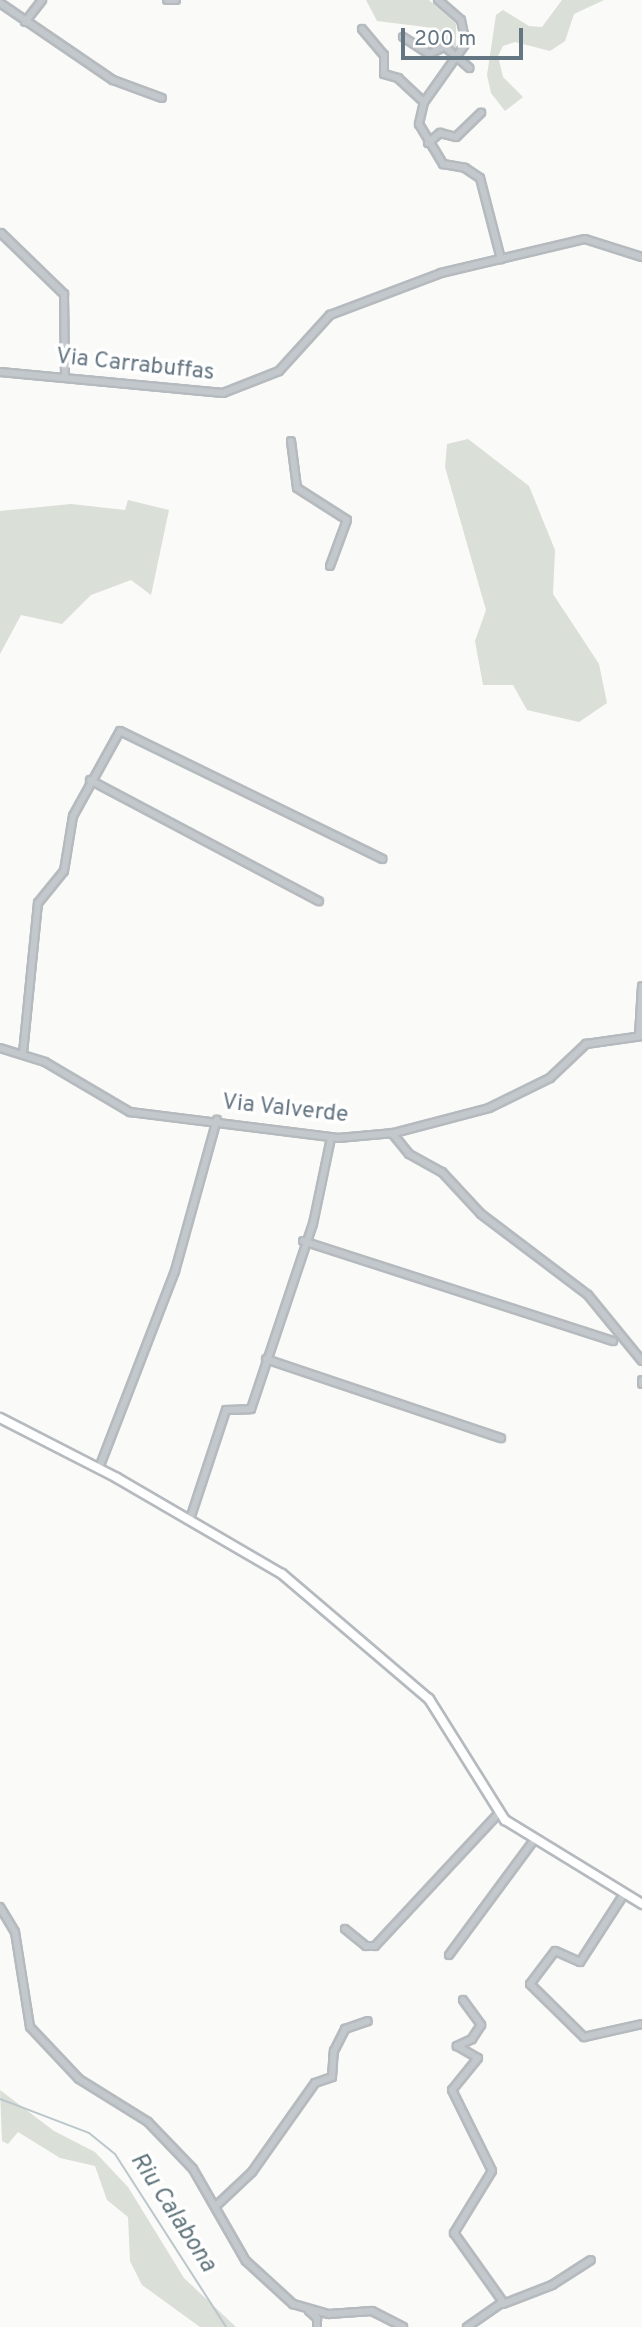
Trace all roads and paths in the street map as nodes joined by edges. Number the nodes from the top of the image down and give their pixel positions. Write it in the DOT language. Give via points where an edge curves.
graph roads {
  1 [pos="42,0"];
  2 [pos="167,0"];
  3 [pos="176,0"];
  4 [pos="438,0"];
  5 [pos="0,3"];
  6 [pos="25,22"];
  7 [pos="362,29"];
  8 [pos="403,37"];
  9 [pos="455,61"];
  10 [pos="469,68"];
  11 [pos="162,98"];
  12 [pos="424,102"];
  13 [pos="481,113"];
  14 [pos="428,144"];
  15 [pos="1,233"];
  16 [pos="494,241"];
  17 [pos="642,257"];
  18 [pos="501,259"];
  19 [pos="493,260"];
  20 [pos="0,372"];
  21 [pos="65,376"];
  22 [pos="291,441"];
  23 [pos="330,566"];
  24 [pos="90,780"];
  25 [pos="383,859"];
  26 [pos="319,901"];
  27 [pos="642,986"];
  28 [pos="640,1036"];
  29 [pos="0,1048"];
  30 [pos="23,1053"];
  31 [pos="217,1120"];
  32 [pos="393,1133"];
  33 [pos="331,1138"];
  34 [pos="303,1241"];
  35 [pos="613,1341"];
  36 [pos="266,1359"];
  37 [pos="642,1361"];
  38 [pos="0,1418"];
  39 [pos="501,1438"];
  40 [pos="99,1468"];
  41 [pos="190,1519"];
  42 [pos="500,1812"];
  43 [pos="534,1840"];
  44 [pos="624,1894"];
  45 [pos="642,1904"];
  46 [pos="0,1907"];
  47 [pos="345,1929"];
  48 [pos="449,1955"];
  49 [pos="463,2000"];
  50 [pos="368,2021"];
  51 [pos="642,2024"];
  52 [pos="217,2205"];
  53 [pos="591,2260"];
  54 [pos="503,2304"];
  55 [pos="304,2308"];
  56 [pos="317,2327"];
  57 [pos="403,2327"];
  58 [pos="467,2327"];
  1 -- 6 [label="street"];
  2 -- 3 [label="street"];
  4 -- 9 [label="street" via="465,28 466,43"];
  5 -- 6 [label="street"];
  6 -- 11 [label="street" via="113,80"];
  7 -- 12 [label="street" via="384,55 384,74 398,78"];
  8 -- 9 [label="street" via="429,54 443,45"];
  9 -- 10 [label="street"];
  9 -- 12 [label="street"];
  12 -- 14 [label="street" via="419,124"];
  13 -- 14 [label="street" via="456,137 440,133"];
  14 -- 16 [label="street" via="443,164 480,177"];
  15 -- 21 [label="street" via="64,294"];
  16 -- 18 [label="street"];
  16 -- 19 [label="street"];
  17 -- 18 [label="street, Via Carrabuffas" via="585,239"];
  18 -- 19 [label="street, Via Carrabuffas"];
  19 -- 21 [label="street, Via Carrabuffas" via="441,273 330,315 279,371 223,393"];
  20 -- 21 [label="street, Via Carrabuffas"];
  22 -- 23 [label="street" via="298,488 347,520"];
  24 -- 25 [label="street" via="120,731"];
  24 -- 26 [label="street"];
  24 -- 30 [label="street" via="73,816 64,871 38,903"];
  27 -- 28 [label="street"];
  28 -- 32 [label="street, Via Valverde" via="586,1044 550,1078 489,1108"];
  29 -- 30 [label="street, Via Valverde"];
  30 -- 31 [label="street, Via Valverde" via="127,1111"];
  31 -- 33 [label="street, Via Valverde"];
  31 -- 40 [label="street" via="175,1271"];
  32 -- 33 [label="street, Via Valverde"];
  32 -- 37 [label="street" via="409,1154 442,1172 481,1214 588,1295"];
  33 -- 34 [label="street" via="313,1224"];
  34 -- 35 [label="street"];
  34 -- 36 [label="street"];
  36 -- 39 [label="street"];
  36 -- 41 [label="street" via="251,1409 226,1410"];
  38 -- 40 [label="main road"];
  40 -- 41 [label="main road"];
  41 -- 42 [label="main road" via="282,1574 419,1688"];
  42 -- 43 [label="main road"];
  42 -- 47 [label="street" via="374,1946 366,1946"];
  43 -- 44 [label="main road"];
  43 -- 48 [label="street"];
  44 -- 45 [label="main road"];
  44 -- 51 [label="street" via="580,1962 555,1951 530,1984 584,2037"];
  46 -- 52 [label="street" via="15,1932 30,2027 79,2079 148,2122 193,2169"];
  49 -- 54 [label="street" via="481,2025 457,2048 478,2058 452,2090 492,2171 454,2233"];
  50 -- 52 [label="street" via="345,2029 334,2051 332,2077 315,2082 252,2172"];
  52 -- 55 [label="street" via="246,2261"];
  53 -- 54 [label="street" via="552,2285"];
  54 -- 58 [label="street"];
  55 -- 56 [label="street" via="317,2318"];
  55 -- 57 [label="street" via="336,2315 372,2311"];
}
